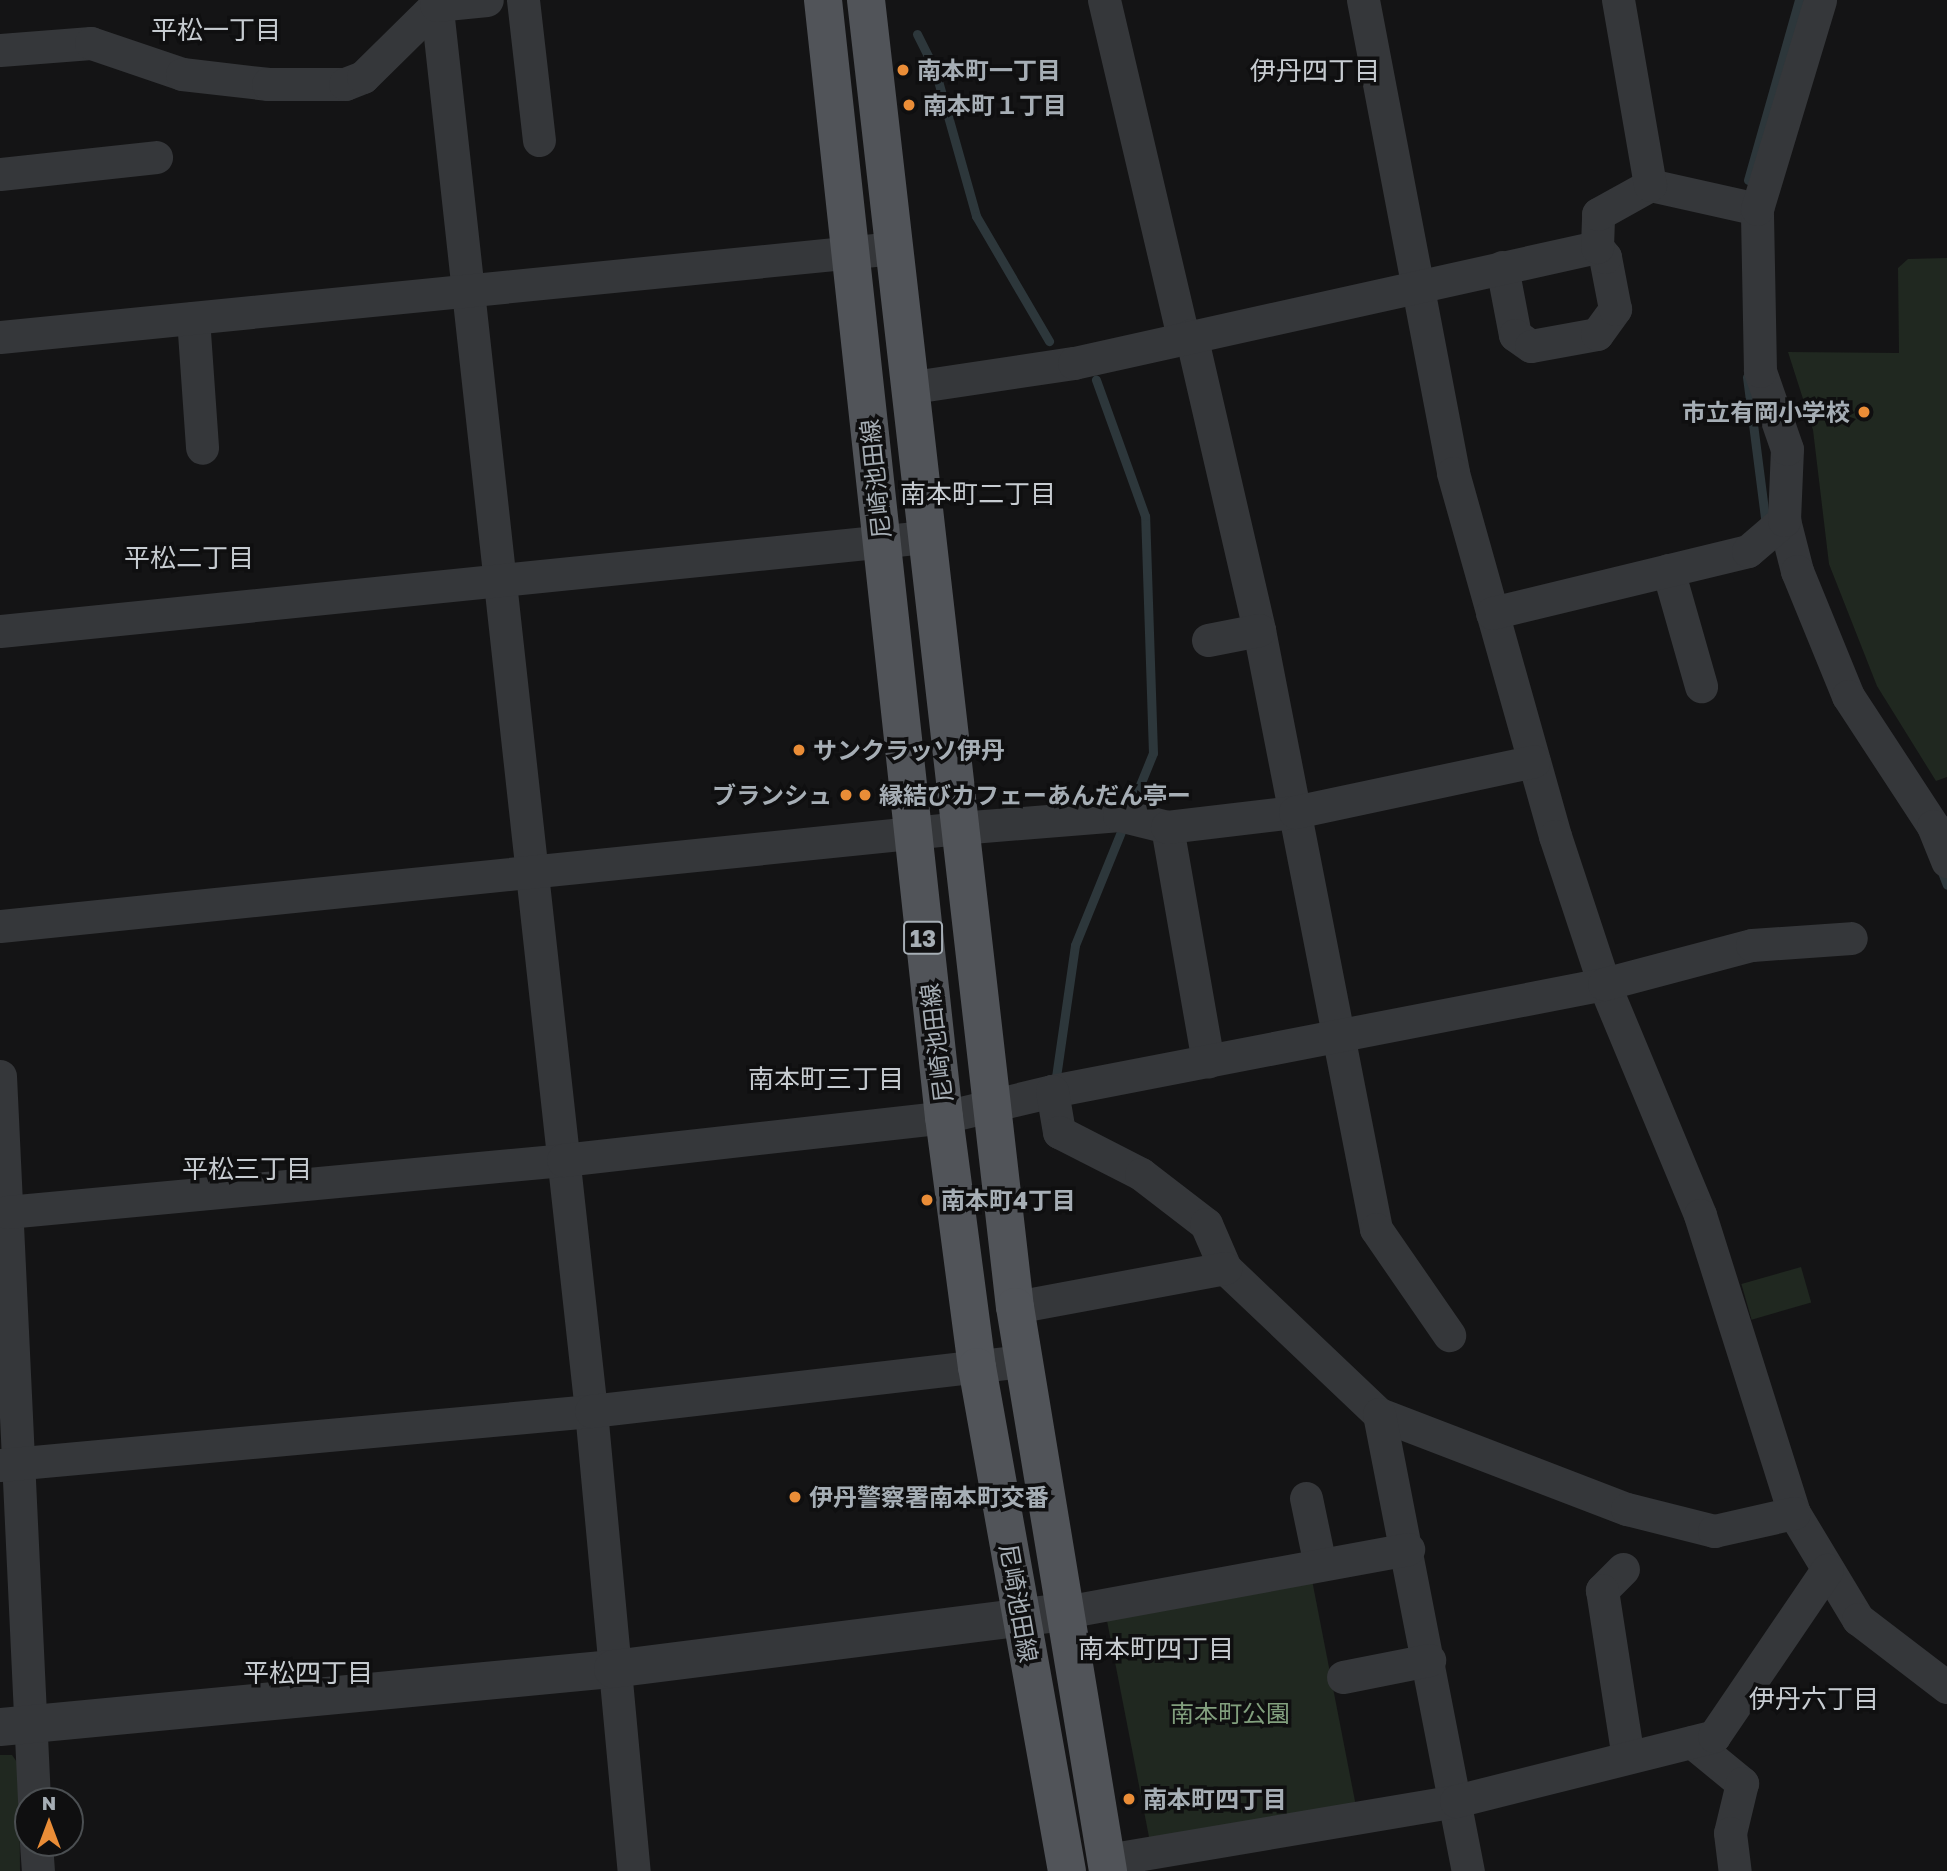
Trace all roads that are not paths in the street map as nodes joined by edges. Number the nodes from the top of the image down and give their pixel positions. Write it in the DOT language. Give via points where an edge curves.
graph roads {
  1 [pos="486,0"];
  2 [pos="523,0"];
  3 [pos="823,0"];
  4 [pos="866,0"];
  5 [pos="1104,0"];
  6 [pos="1363,0"];
  7 [pos="1618,0"];
  8 [pos="1820,0"];
  9 [pos="436,3"];
  10 [pos="0,50"];
  11 [pos="539,140"];
  12 [pos="156,158"];
  13 [pos="0,174"];
  14 [pos="1650,185"];
  15 [pos="1757,209"];
  16 [pos="1597,247"];
  17 [pos="895,248"];
  18 [pos="852,253"];
  19 [pos="1502,267"];
  20 [pos="1419,290"];
  21 [pos="469,291"];
  22 [pos="193,318"];
  23 [pos="1187,335"];
  24 [pos="0,337"];
  25 [pos="913,387"];
  26 [pos="202,448"];
  27 [pos="1774,530"];
  28 [pos="925,537"];
  29 [pos="881,542"];
  30 [pos="1668,570"];
  31 [pos="502,581"];
  32 [pos="1492,613"];
  33 [pos="1259,630"];
  34 [pos="0,631"];
  35 [pos="1208,640"];
  36 [pos="1701,686"];
  37 [pos="1534,761"];
  38 [pos="1296,812"];
  39 [pos="1167,827"];
  40 [pos="959,828"];
  41 [pos="910,833"];
  42 [pos="1947,861"];
  43 [pos="529,872"];
  44 [pos="0,926"];
  45 [pos="1851,937"];
  46 [pos="1604,984"];
  47 [pos="1337,1039"];
  48 [pos="1208,1061"];
  49 [pos="0,1076"];
  50 [pos="1052,1091"];
  51 [pos="990,1101"];
  52 [pos="944,1117"];
  53 [pos="563,1160"];
  54 [pos="4,1199"];
  55 [pos="1225,1268"];
  56 [pos="1014,1307"];
  57 [pos="1449,1335"];
  58 [pos="1023,1362"];
  59 [pos="977,1367"];
  60 [pos="591,1411"];
  61 [pos="1379,1414"];
  62 [pos="9,1465"];
  63 [pos="1306,1498"];
  64 [pos="1794,1513"];
  65 [pos="1408,1549"];
  66 [pos="1320,1565"];
  67 [pos="1623,1569"];
  68 [pos="1827,1570"];
  69 [pos="1065,1612"];
  70 [pos="1022,1619"];
  71 [pos="1429,1660"];
  72 [pos="613,1669"];
  73 [pos="1343,1677"];
  74 [pos="1947,1687"];
  75 [pos="15,1727"];
  76 [pos="1692,1742"];
  77 [pos="1628,1757"];
  78 [pos="30,1787"];
  79 [pos="1456,1801"];
  80 [pos="1108,1865"];
  81 [pos="634,1871"];
  82 [pos="1067,1871"];
  83 [pos="1468,1871"];
  84 [pos="1735,1871"];
  1 -- 9 [label="street"];
  2 -- 11 [label="street"];
  3 -- 18 [label="main road, 尼崎池田線 / 13"];
  4 -- 17 [label="main road, 尼崎池田線 / 13"];
  5 -- 23 [label="street"];
  6 -- 20 [label="street"];
  7 -- 14 [label="street"];
  8 -- 15 [label="street"];
  9 -- 10 [label="street" via="363,76 345,84 268,84 182,74 91,43"];
  9 -- 21 [label="street"];
  12 -- 13 [label="street"];
  14 -- 15 [label="street" via="1683,187"];
  14 -- 16 [label="street" via="1598,214"];
  15 -- 27 [label="street" via="1760,371 1787,449"];
  16 -- 19 [label="street"];
  16 -- 19 [label="street" via="1605,257 1615,309 1597,334 1531,346 1515,335"];
  17 -- 18 [label="street"];
  17 -- 25 [label="main road, 尼崎池田線 / 13"];
  18 -- 21 [label="street"];
  18 -- 29 [label="main road, 尼崎池田線 / 13"];
  19 -- 20 [label="street" via="1447,275"];
  20 -- 23 [label="street"];
  20 -- 32 [label="street" via="1453,473"];
  21 -- 22 [label="street"];
  21 -- 31 [label="street"];
  22 -- 24 [label="street"];
  22 -- 26 [label="street"];
  23 -- 25 [label="street" via="1074,363"];
  23 -- 33 [label="street"];
  25 -- 28 [label="main road, 尼崎池田線 / 13"];
  27 -- 30 [label="street"];
  27 -- 42 [label="street" via="1797,571 1848,696 1933,826"];
  28 -- 29 [label="street"];
  28 -- 40 [label="main road, 尼崎池田線 / 13"];
  29 -- 31 [label="street"];
  29 -- 41 [label="main road, 尼崎池田線 / 13"];
  30 -- 32 [label="street"];
  30 -- 36 [label="street"];
  31 -- 34 [label="street"];
  31 -- 43 [label="street"];
  32 -- 37 [label="street"];
  33 -- 35 [label="street"];
  33 -- 38 [label="street"];
  37 -- 38 [label="street"];
  37 -- 46 [label="street"];
  38 -- 39 [label="street"];
  38 -- 47 [label="street"];
  39 -- 40 [label="street" via="1119,816"];
  39 -- 48 [label="street"];
  40 -- 41 [label="street"];
  40 -- 51 [label="main road, 尼崎池田線 / 13"];
  41 -- 43 [label="street"];
  41 -- 52 [label="main road, 尼崎池田線 / 13"];
  43 -- 44 [label="street"];
  43 -- 53 [label="street"];
  45 -- 46 [label="street" via="1752,945"];
  46 -- 47 [label="street"];
  46 -- 64 [label="street" via="1696,1203"];
  47 -- 48 [label="street"];
  47 -- 57 [label="street" via="1377,1229"];
  48 -- 50 [label="street"];
  49 -- 54 [label="street"];
  50 -- 51 [label="street"];
  50 -- 55 [label="street" via="1059,1132 1141,1174 1206,1224"];
  51 -- 52 [label="street"];
  51 -- 56 [label="main road, 尼崎池田線 / 13"];
  52 -- 53 [label="street"];
  52 -- 59 [label="main road, 尼崎池田線 / 13"];
  53 -- 54 [label="street"];
  53 -- 60 [label="street"];
  54 -- 62 [label="street"];
  55 -- 56 [label="street"];
  55 -- 61 [label="street"];
  56 -- 58 [label="main road, 尼崎池田線 / 13"];
  58 -- 59 [label="street"];
  58 -- 69 [label="main road, 尼崎池田線 / 13"];
  59 -- 60 [label="street"];
  59 -- 70 [label="main road, 尼崎池田線 / 13"];
  60 -- 62 [label="street"];
  60 -- 72 [label="street"];
  61 -- 64 [label="street" via="1627,1509 1714,1531"];
  61 -- 65 [label="street"];
  62 -- 75 [label="street"];
  63 -- 66 [label="street"];
  64 -- 68 [label="street"];
  65 -- 66 [label="street"];
  65 -- 71 [label="street"];
  66 -- 69 [label="street"];
  67 -- 77 [label="street" via="1602,1590"];
  68 -- 74 [label="street" via="1858,1619"];
  68 -- 76 [label="street" via="1714,1736"];
  69 -- 70 [label="street"];
  69 -- 80 [label="main road, 尼崎池田線 / 13"];
  70 -- 72 [label="street"];
  70 -- 82 [label="main road, 尼崎池田線 / 13"];
  71 -- 73 [label="street"];
  71 -- 79 [label="street"];
  72 -- 75 [label="street"];
  72 -- 81 [label="street"];
  75 -- 78 [label="street"];
  76 -- 77 [label="street"];
  76 -- 84 [label="street" via="1742,1783 1730,1833"];
  77 -- 79 [label="street"];
  79 -- 80 [label="street"];
  79 -- 83 [label="street"];
}
